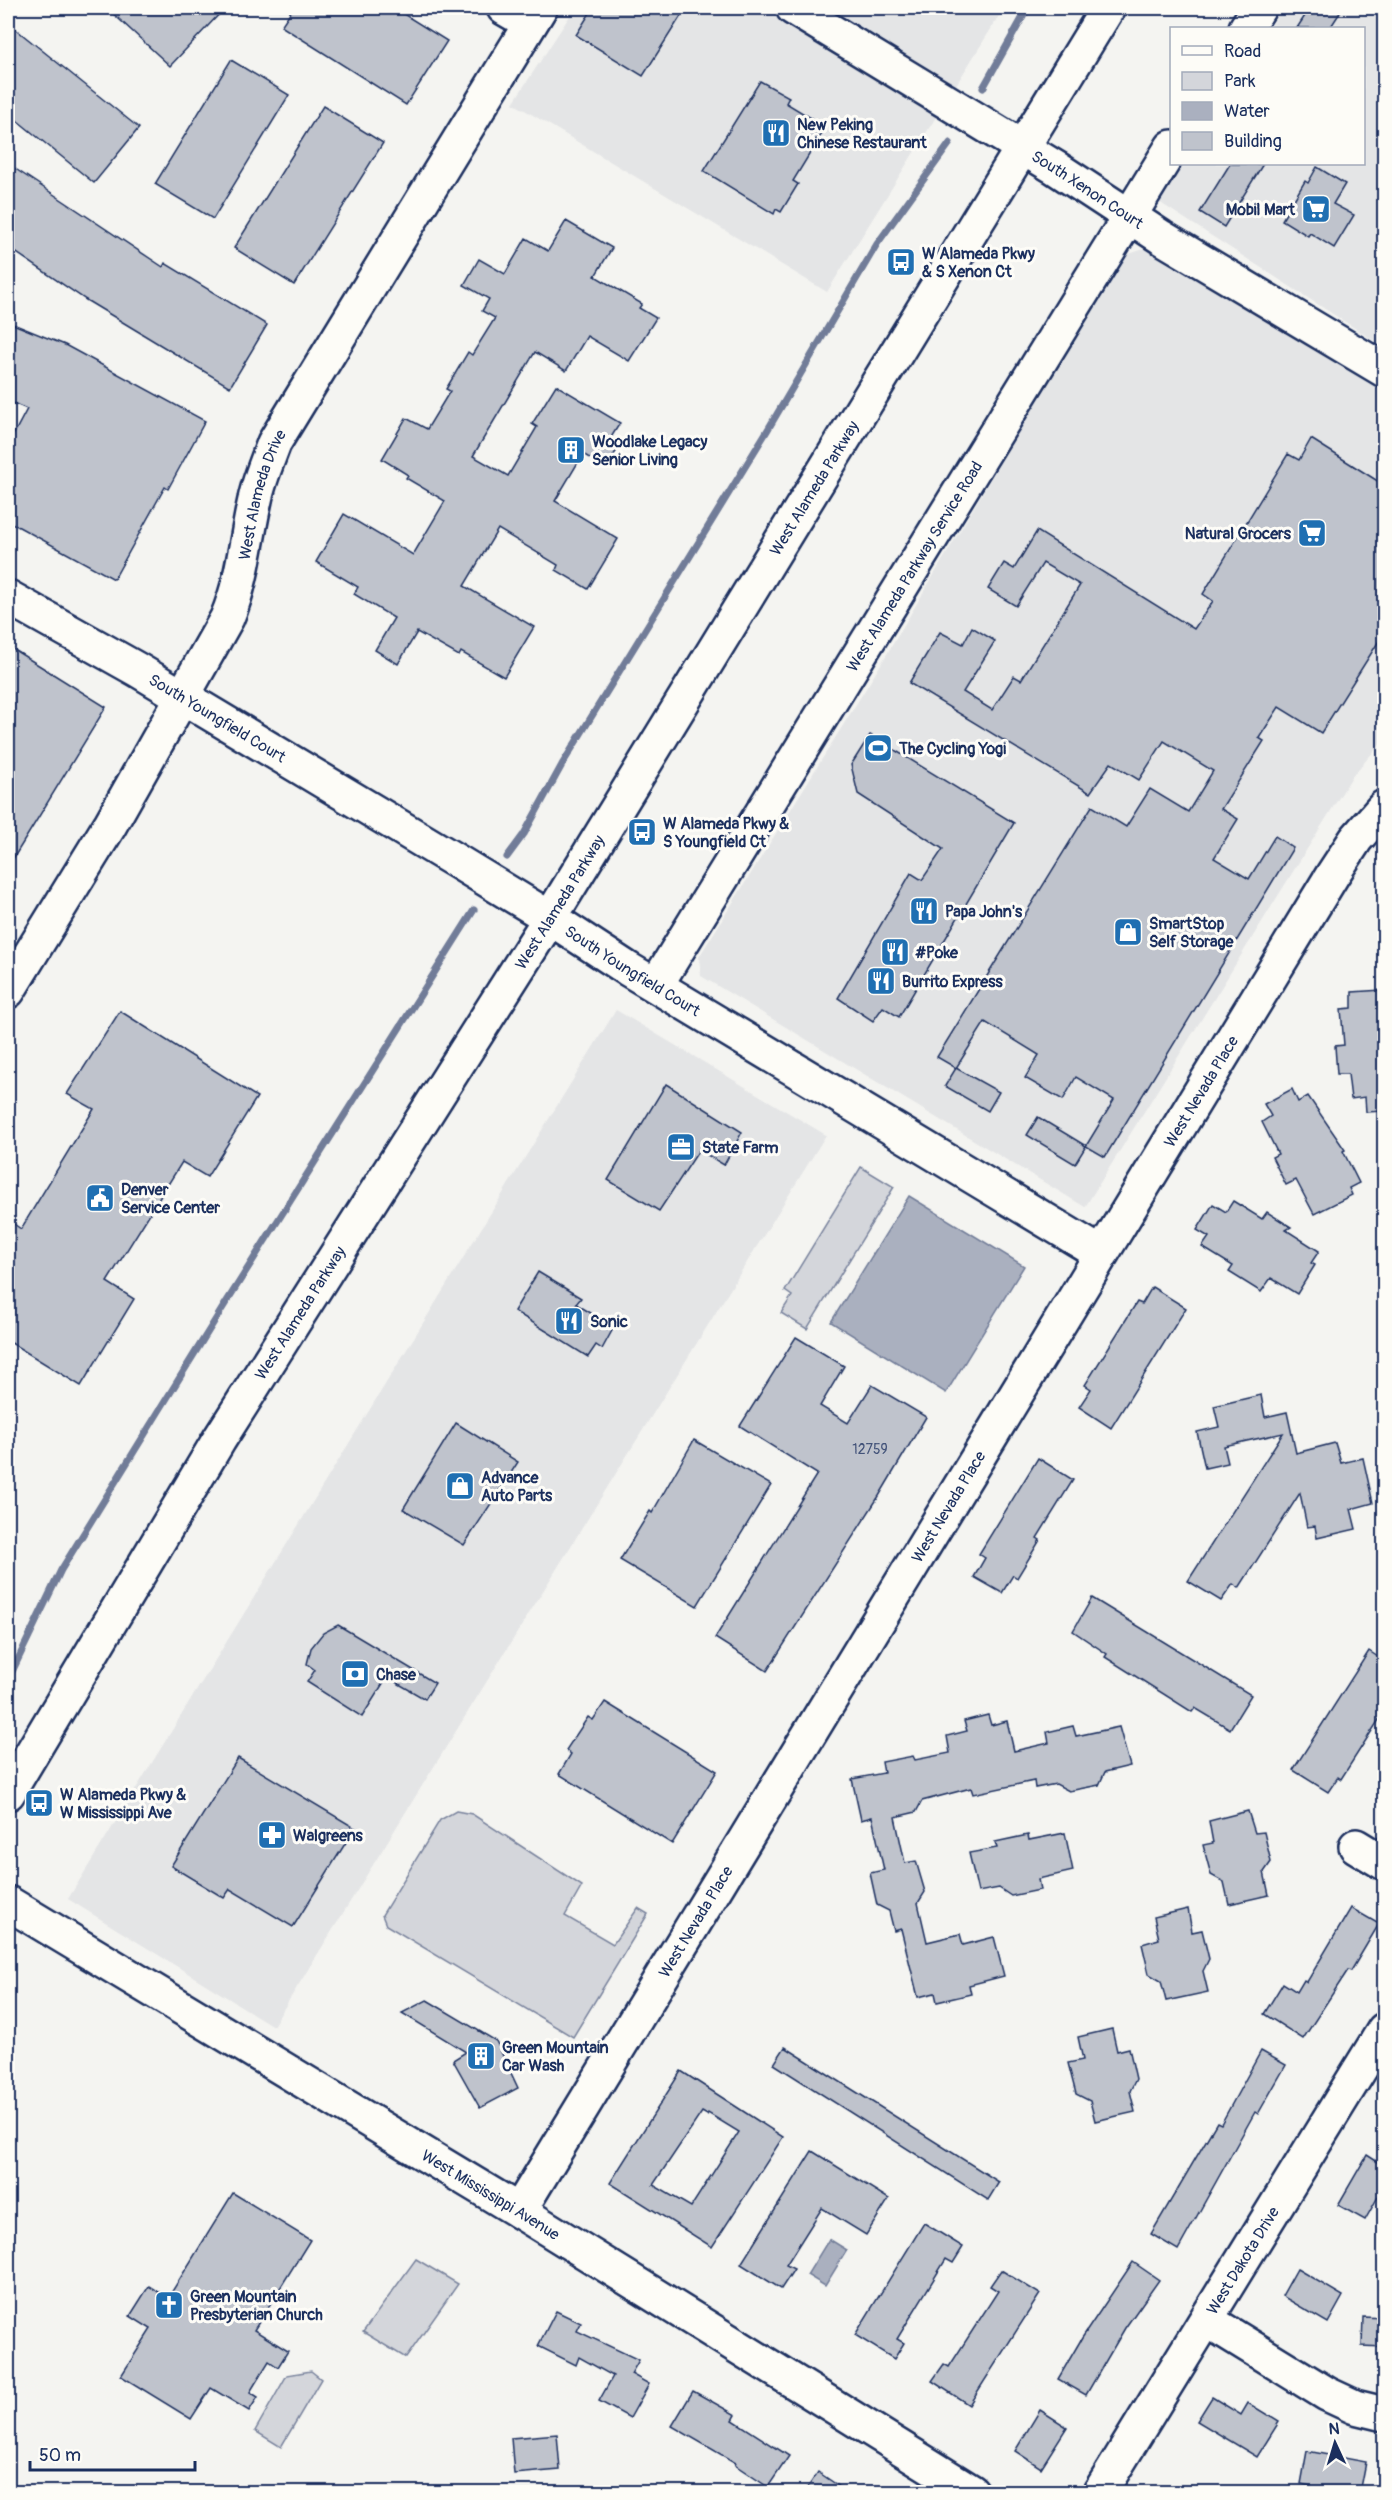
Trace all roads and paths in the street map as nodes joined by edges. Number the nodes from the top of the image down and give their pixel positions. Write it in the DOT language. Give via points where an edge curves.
graph roads {
  1 [pos="793,8"];
  2 [pos="1108,8"];
  3 [pos="1259,8"];
  4 [pos="524,13"];
  5 [pos="1247,27"];
  6 [pos="1022,149"];
  7 [pos="1170,150"];
  8 [pos="1128,217"];
  9 [pos="1384,370"];
  10 [pos="8,597"];
  11 [pos="183,698"];
  12 [pos="1384,807"];
  13 [pos="550,918"];
  14 [pos="656,985"];
  15 [pos="8,991"];
  16 [pos="1100,1253"];
  17 [pos="8,1793"];
  18 [pos="1356,1846"];
  19 [pos="1384,1863"];
  20 [pos="8,1903"];
  21 [pos="1384,2030"];
  22 [pos="519,2211"];
  23 [pos="1207,2320"];
  24 [pos="1384,2414"];
  25 [pos="972,2493"];
  26 [pos="1100,2493"];
  1 -- 6 [label="street, South Xenon Court"];
  2 -- 6 [label="street, West Alameda Parkway"];
  3 -- 5 [label="street"];
  4 -- 11 [label="street, West Alameda Drive" via="274,443 255,500 237,594"];
  6 -- 8 [label="street, South Xenon Court"];
  6 -- 13 [label="street, West Alameda Parkway"];
  7 -- 8 [label="street, West Alameda Parkway Service Road"];
  8 -- 9 [label="street, South Xenon Court"];
  8 -- 14 [label="street, West Alameda Parkway Service Road"];
  10 -- 11 [label="street, South Youngfield Court"];
  11 -- 13 [label="street, South Youngfield Court"];
  11 -- 15 [label="street, West Alameda Drive"];
  12 -- 16 [label="street, West Nevada Place" via="1333,874"];
  13 -- 14 [label="street, South Youngfield Court"];
  13 -- 17 [label="street, West Alameda Parkway" via="219,1440"];
  14 -- 16 [label="street, South Youngfield Court"];
  16 -- 22 [label="street, West Nevada Place"];
  18 -- 19 [label="street"];
  20 -- 22 [label="street, West Mississippi Avenue"];
  21 -- 23 [label="street, West Dakota Drive"];
  22 -- 25 [label="street, West Mississippi Avenue"];
  23 -- 24 [label="street" via="1327,2394"];
  23 -- 26 [label="street, West Dakota Drive"];
}
